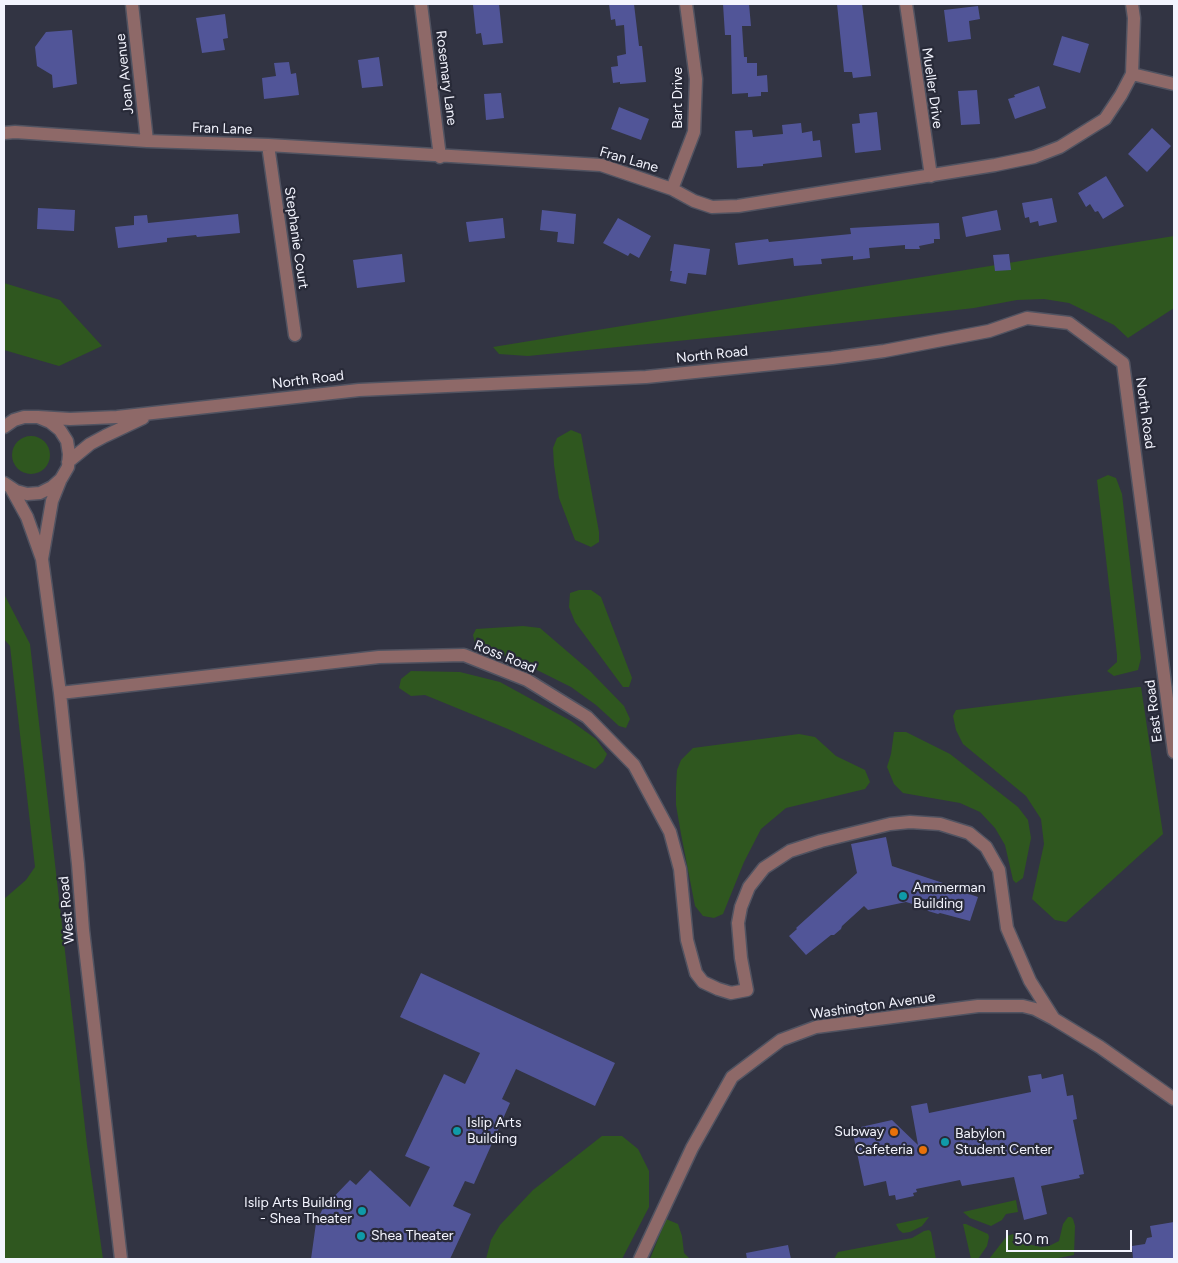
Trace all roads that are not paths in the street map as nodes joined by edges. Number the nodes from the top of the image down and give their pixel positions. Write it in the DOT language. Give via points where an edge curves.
graph roads {
  1 [pos="132,4"];
  2 [pos="421,4"];
  3 [pos="686,4"];
  4 [pos="906,4"];
  5 [pos="1132,4"];
  6 [pos="1132,74"];
  7 [pos="1174,84"];
  8 [pos="4,133"];
  9 [pos="147,141"];
  10 [pos="268,145"];
  11 [pos="440,156"];
  12 [pos="930,176"];
  13 [pos="672,189"];
  14 [pos="295,335"];
  15 [pos="154,414"];
  16 [pos="38,417"];
  17 [pos="10,421"];
  18 [pos="4,427"];
  19 [pos="68,462"];
  20 [pos="61,478"];
  21 [pos="7,485"];
  22 [pos="42,559"];
  23 [pos="1169,666"];
  24 [pos="60,693"];
  25 [pos="1174,752"];
  26 [pos="747,990"];
  27 [pos="1054,1018"];
  28 [pos="1174,1099"];
  29 [pos="121,1259"];
  30 [pos="640,1259"];
  1 -- 9 [label="street, Joan Avenue"];
  2 -- 11 [label="street, Rosemary Lane"];
  3 -- 13 [label="street, Bart Drive" via="696,79 694,132"];
  4 -- 12 [label="street, Mueller Drive"];
  5 -- 6 [label="street, Fran Lane"];
  6 -- 7 [label="street"];
  6 -- 12 [label="street, Fran Lane" via="1105,119 1060,147 995,166"];
  8 -- 9 [label="street, Fran Lane"];
  9 -- 10 [label="street, Fran Lane"];
  10 -- 11 [label="street, Fran Lane"];
  10 -- 14 [label="street, Stephanie Court"];
  11 -- 13 [label="street, Fran Lane" via="601,165"];
  12 -- 13 [label="street, Fran Lane" via="738,206 712,207"];
  15 -- 16 [label="street, North Road" via="91,419"];
  15 -- 19 [label="street, North Road" via="90,444"];
  15 -- 23 [label="street, North Road" via="359,390 646,377 884,351 989,331 1026,318 1069,323 1123,363 1154,600"];
  16 -- 17 [label="street, North Road"];
  16 -- 19 [label="street" via="60,430 67,441"];
  17 -- 18 [label="street"];
  19 -- 20 [label="street, West Road"];
  20 -- 21 [label="street" via="52,488 40,493 27,494"];
  20 -- 22 [label="street, West Road" via="52,501"];
  21 -- 22 [label="street, West Road" via="27,517"];
  22 -- 24 [label="street, West Road"];
  23 -- 25 [label="street, East Road"];
  24 -- 26 [label="street, Ross Road" via="379,657 464,656 527,680 587,717 634,765 670,832 680,869 687,940 696,973 703,982 718,989 731,993"];
  24 -- 29 [label="street, West Road" via="82,930"];
  26 -- 27 [label="street, Washington Avenue" via="738,923 749,887 764,868 790,851 847,834 890,824 940,824 969,833 986,847 999,870 1007,928 1030,981"];
  27 -- 28 [label="street, Washington Avenue"];
  27 -- 30 [label="street, Washington Avenue" via="1022,1006 978,1006 816,1027 781,1040 732,1077 692,1148"];
}
